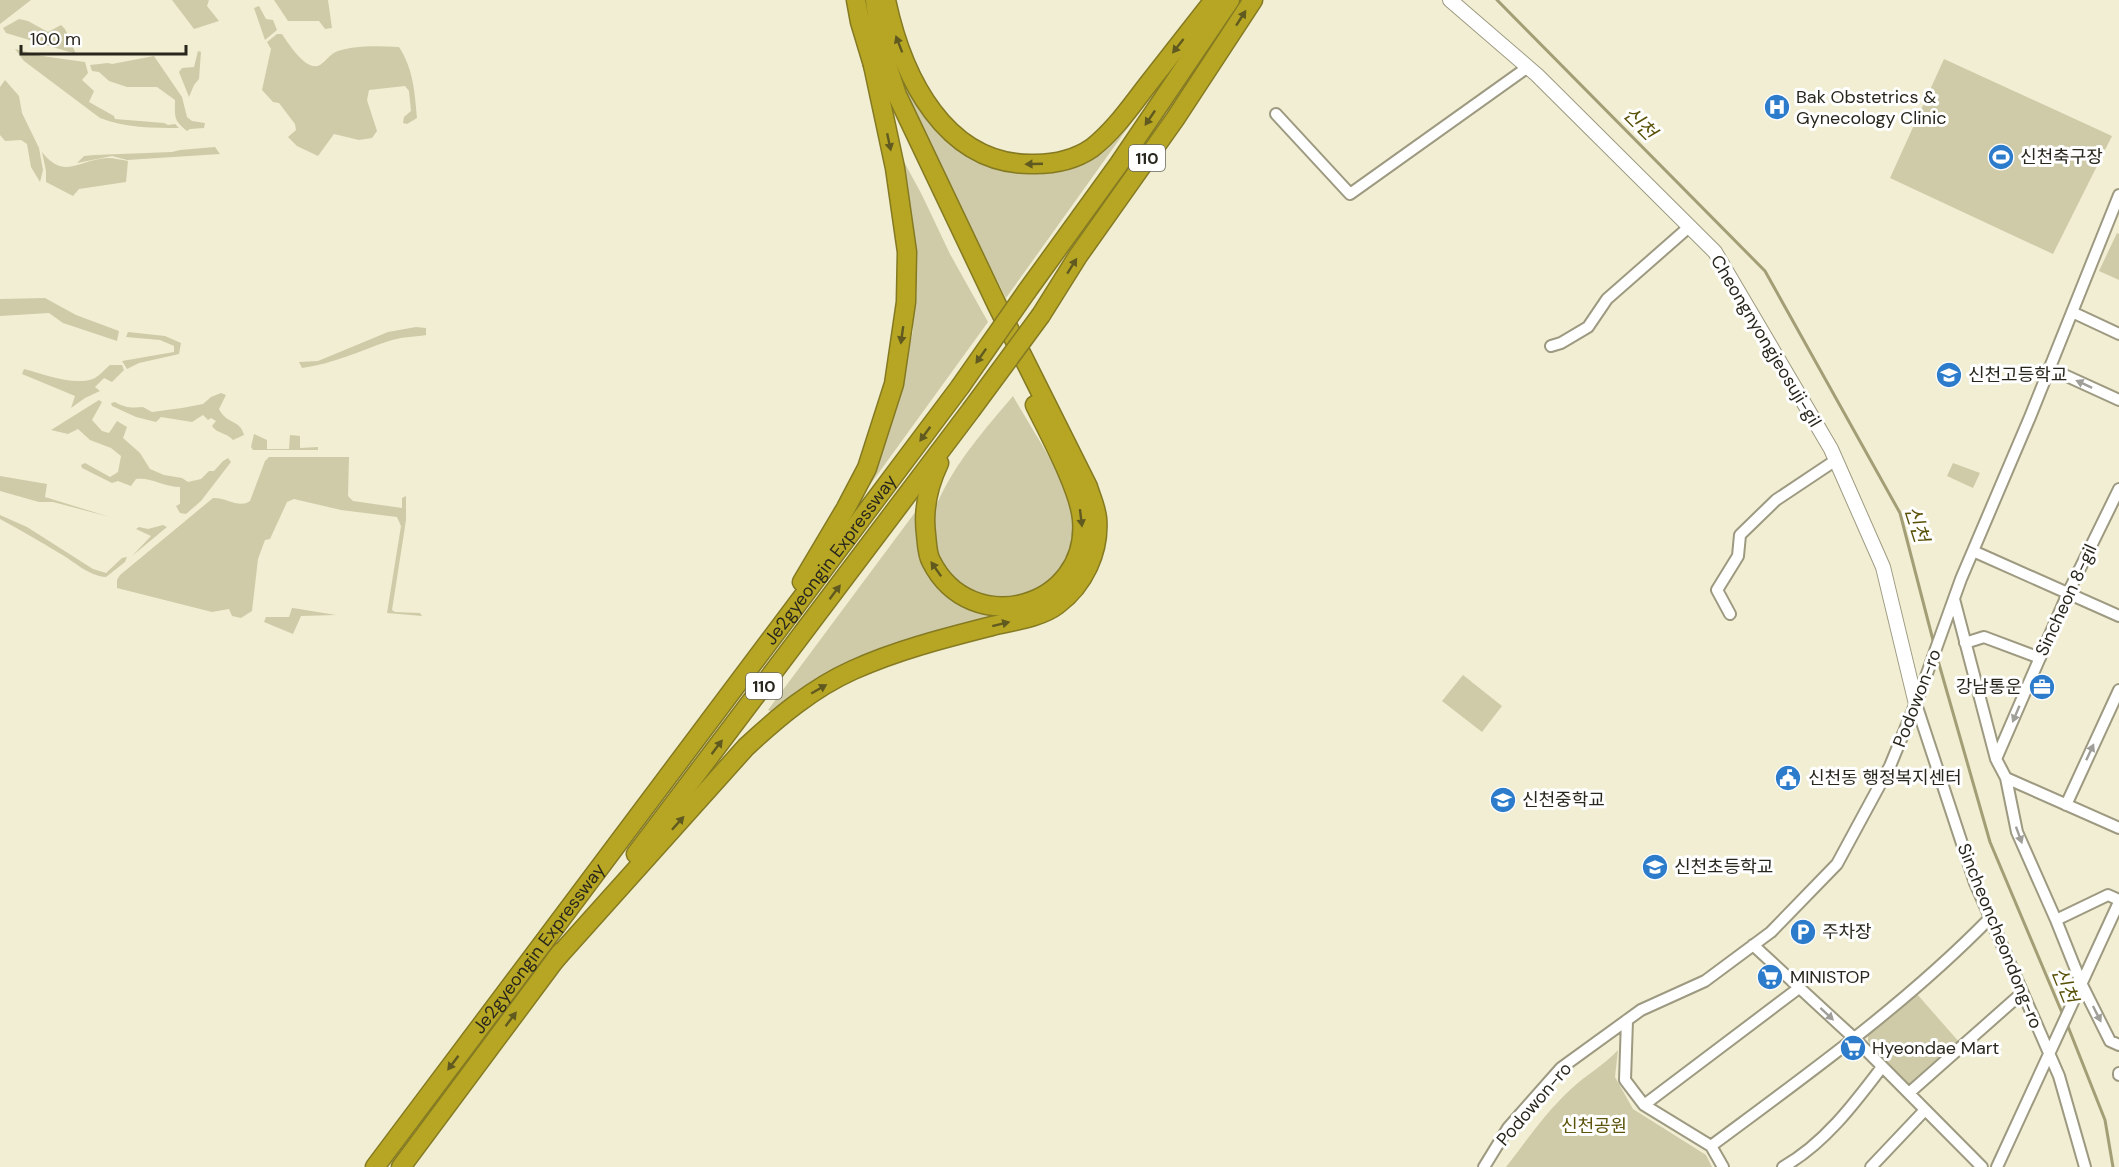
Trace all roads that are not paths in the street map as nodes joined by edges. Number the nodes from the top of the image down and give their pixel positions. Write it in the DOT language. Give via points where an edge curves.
graph roads {
  1 [pos="856,0"];
  2 [pos="874,0"];
  3 [pos="886,0"];
  4 [pos="1214,0"];
  5 [pos="1230,0"];
  6 [pos="1253,0"];
  7 [pos="1450,0"];
  8 [pos="873,64"];
  9 [pos="1528,67"];
  10 [pos="1276,114"];
  11 [pos="2119,195"];
  12 [pos="2108,222"];
  13 [pos="1689,226"];
  14 [pos="2119,227"];
  15 [pos="2072,312"];
  16 [pos="2119,334"];
  17 [pos="1551,346"];
  18 [pos="2049,368"];
  19 [pos="2119,400"];
  20 [pos="952,435"];
  21 [pos="1836,460"];
  22 [pos="2119,489"];
  23 [pos="1972,551"];
  24 [pos="2068,593"];
  25 [pos="1952,603"];
  26 [pos="1730,614"];
  27 [pos="2119,616"];
  28 [pos="1965,643"];
  29 [pos="765,646"];
  30 [pos="2040,658"];
  31 [pos="2119,690"];
  32 [pos="1918,699"];
  33 [pos="1996,759"];
  34 [pos="2006,778"];
  35 [pos="2066,805"];
  36 [pos="2119,828"];
  37 [pos="2119,901"];
  38 [pos="1990,918"];
  39 [pos="2056,920"];
  40 [pos="1753,945"];
  41 [pos="555,960"];
  42 [pos="2082,985"];
  43 [pos="1799,988"];
  44 [pos="2022,993"];
  45 [pos="1627,1020"];
  46 [pos="1855,1039"];
  47 [pos="2119,1045"];
  48 [pos="2049,1053"];
  49 [pos="1882,1067"];
  50 [pos="1909,1093"];
  51 [pos="1644,1105"];
  52 [pos="1925,1110"];
  53 [pos="1712,1146"];
  54 [pos="1797,1158"];
  55 [pos="375,1167"];
  56 [pos="401,1167"];
  57 [pos="1484,1167"];
  58 [pos="1723,1167"];
  59 [pos="1783,1167"];
  60 [pos="1805,1167"];
  61 [pos="1871,1167"];
  62 [pos="1982,1167"];
  63 [pos="1997,1167"];
  64 [pos="2085,1167"];
  1 -- 8 [label="highway"];
  41 -- 2 [label="highway, one-way" via="746,747 778,717 852,670 907,649 1056,606 1077,585 1096,546 1097,516 1088,487 897,95 880,43"];
  4 -- 3 [label="highway, one-way" via="1114,129 1090,149 1070,159 1022,165 969,147 935,117 912,78"];
  5 -- 29 [label="highway, Je2gyeongin Expressway / 110, one-way, bridge" via="960,387"];
  20 -- 6 [label="highway, Je2gyeongin Expressway / 110, one-way, bridge" via="1041,315"];
  7 -- 9 [label="street, Cheongnyongjeosuji-gil"];
  8 -- 20 [label="highway, one-way" via="1075,491 1082,517 1077,558 1068,574 1038,599 1006,607 985,606 958,595 930,560 924,517 928,494"];
  8 -- 29 [label="highway, one-way" via="895,168 907,252 906,302 894,384 867,468"];
  9 -- 10 [label="street" via="1350,194"];
  9 -- 13 [label="street, Cheongnyongjeosuji-gil"];
  11 -- 12 [label="street, Podowon-ro"];
  12 -- 14 [label="street"];
  12 -- 15 [label="street, Podowon-ro"];
  13 -- 17 [label="street" via="1607,299 1588,327"];
  13 -- 21 [label="street, Cheongnyongjeosuji-gil" via="1714,252"];
  15 -- 16 [label="street"];
  15 -- 18 [label="street, Podowon-ro"];
  19 -- 18 [label="street, one-way"];
  18 -- 23 [label="street, Podowon-ro"];
  41 -- 20 [label="highway, Je2gyeongin Expressway / 110, one-way"];
  21 -- 26 [label="street" via="1776,500 1740,535 1738,556 1717,590"];
  21 -- 32 [label="street, Cheongnyongjeosuji-gil" via="1883,567"];
  22 -- 24 [label="street, Sincheon 8-gil"];
  23 -- 24 [label="street"];
  23 -- 25 [label="street, Podowon-ro"];
  24 -- 27 [label="street"];
  24 -- 30 [label="street, Sincheon 8-gil"];
  25 -- 28 [label="street"];
  25 -- 32 [label="street, Podowon-ro"];
  28 -- 30 [label="street" via="1984,637"];
  28 -- 33 [label="street"];
  29 -- 55 [label="highway, Je2gyeongin Expressway / 110, one-way"];
  30 -- 33 [label="street, Sincheon 8-gil, one-way"];
  35 -- 31 [label="street, one-way"];
  32 -- 38 [label="street, Sincheoncheondong-ro" via="1975,883"];
  32 -- 40 [label="street, Podowon-ro" via="1890,766 1837,864 1771,932"];
  33 -- 34 [label="street"];
  34 -- 35 [label="street"];
  34 -- 39 [label="street, one-way" via="2017,832"];
  35 -- 36 [label="street"];
  37 -- 39 [label="street" via="2108,895"];
  37 -- 42 [label="street"];
  38 -- 44 [label="street, Sincheoncheondong-ro"];
  38 -- 46 [label="street"];
  39 -- 42 [label="street"];
  40 -- 43 [label="street"];
  40 -- 45 [label="street, Podowon-ro" via="1706,981"];
  56 -- 41 [label="highway, Je2gyeongin Expressway / 110, one-way"];
  42 -- 47 [label="street, one-way" via="2110,1041"];
  42 -- 48 [label="street"];
  43 -- 46 [label="street, one-way"];
  43 -- 51 [label="street"];
  44 -- 48 [label="street, Sincheoncheondong-ro"];
  44 -- 50 [label="street"];
  45 -- 51 [label="street" via="1625,1080"];
  45 -- 57 [label="street, Podowon-ro" via="1561,1068 1508,1128"];
  46 -- 49 [label="street"];
  46 -- 53 [label="street"];
  48 -- 63 [label="street"];
  48 -- 64 [label="street, Sincheoncheondong-ro"];
  49 -- 50 [label="street"];
  49 -- 54 [label="street" via="1848,1112"];
  50 -- 52 [label="street"];
  51 -- 53 [label="street"];
  52 -- 61 [label="street"];
  52 -- 62 [label="street"];
  53 -- 58 [label="street"];
  54 -- 59 [label="street"];
  54 -- 60 [label="street"];
}
